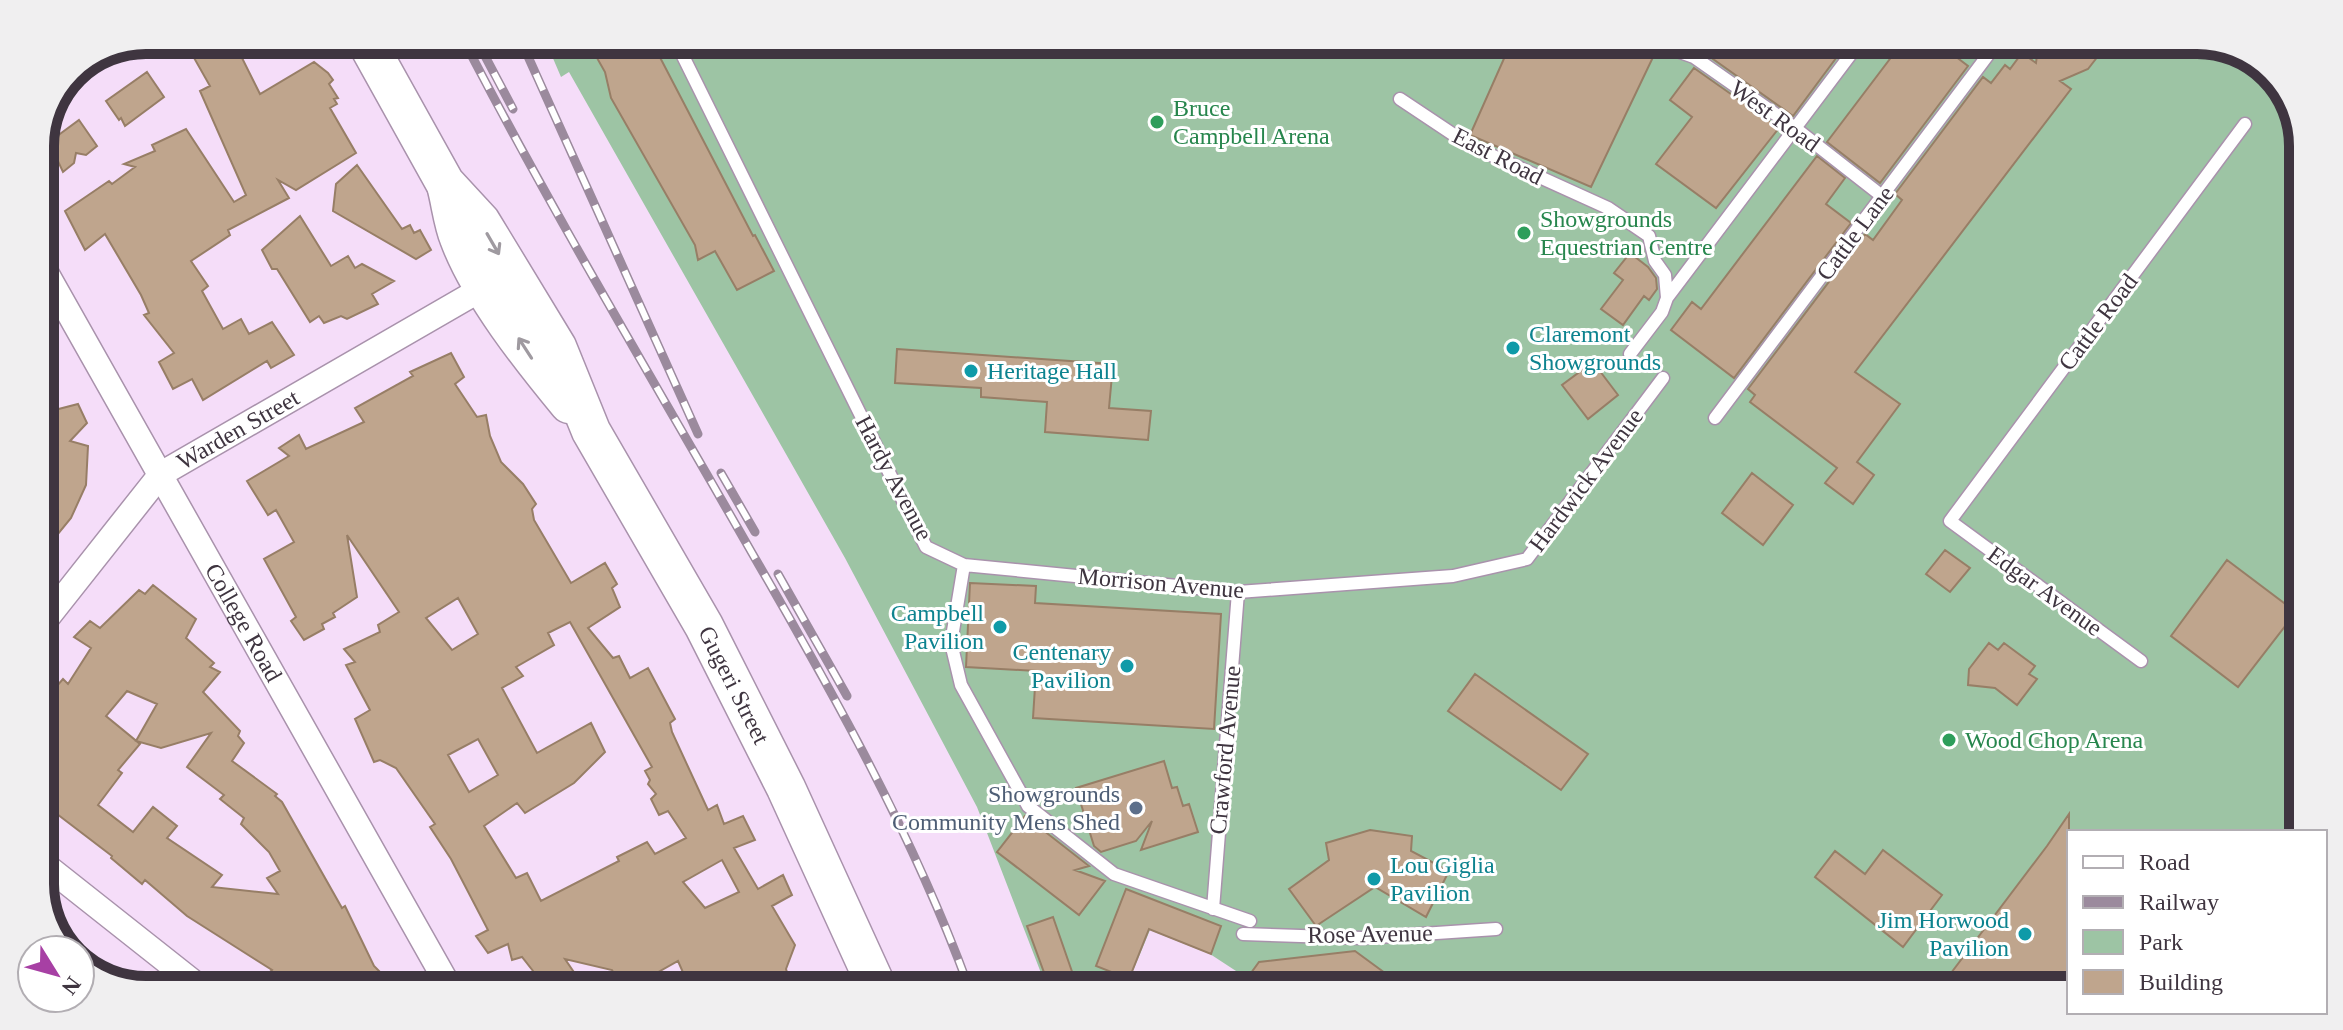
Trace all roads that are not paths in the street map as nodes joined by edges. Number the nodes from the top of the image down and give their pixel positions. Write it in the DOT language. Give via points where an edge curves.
graph roads {
  1 [pos="373,54"];
  2 [pos="682,54"];
  3 [pos="1686,54"];
  4 [pos="1851,54"];
  5 [pos="1989,54"];
  6 [pos="1400,99"];
  7 [pos="2245,124"];
  8 [pos="1795,128"];
  9 [pos="445,183"];
  10 [pos="1882,196"];
  11 [pos="54,287"];
  12 [pos="485,287"];
  13 [pos="1667,298"];
  14 [pos="1630,354"];
  15 [pos="1663,378"];
  16 [pos="1715,418"];
  17 [pos="591,431"];
  18 [pos="161,474"];
  19 [pos="1950,521"];
  20 [pos="964,565"];
  21 [pos="1453,576"];
  22 [pos="1238,592"];
  23 [pos="54,609"];
  24 [pos="2141,661"];
  25 [pos="54,872"];
  26 [pos="1213,909"];
  27 [pos="1250,921"];
  28 [pos="1496,929"];
  29 [pos="1243,934"];
  30 [pos="859,967"];
  31 [pos="185,976"];
  32 [pos="443,976"];
  1 -- 9 [label="main road, Gugeri Street"];
  2 -- 20 [label="lane, Hardy Avenue" via="926,547"];
  3 -- 8 [label="lane, West Road"];
  4 -- 8 [label="lane"];
  5 -- 10 [label="lane, Cattle Lane"];
  6 -- 13 [label="lane, East Road" via="1469,145 1608,208 1649,236 1665,275"];
  7 -- 19 [label="lane, Cattle Road"];
  8 -- 10 [label="lane, West Road"];
  8 -- 13 [label="lane"];
  9 -- 12 [label="main road, Gugeri Street" via="458,238"];
  9 -- 17 [label="main road, Gugeri Street, one-way" via="481,222 557,347"];
  10 -- 16 [label="lane, Cattle Lane"];
  11 -- 18 [label="street, College Road"];
  17 -- 12 [label="main road, Gugeri Street, one-way" via="534,362"];
  12 -- 18 [label="street, Warden Street"];
  13 -- 14 [label="lane"];
  15 -- 21 [label="lane, Hardwick Avenue" via="1527,559"];
  17 -- 30 [label="main road, Gugeri Street" via="704,626 786,788"];
  18 -- 23 [label="street, Warden Street"];
  18 -- 32 [label="street, College Road"];
  19 -- 24 [label="lane, Edgar Avenue"];
  20 -- 22 [label="lane, Morrison Avenue"];
  20 -- 26 [label="lane" via="951,643 961,685 1028,806 1114,874"];
  21 -- 22 [label="lane, Morrison Avenue"];
  22 -- 26 [label="lane, Crawford Avenue"];
  25 -- 31 [label="street"];
  26 -- 27 [label="lane"];
  28 -- 29 [label="lane, Rose Avenue" via="1362,938"];
}
